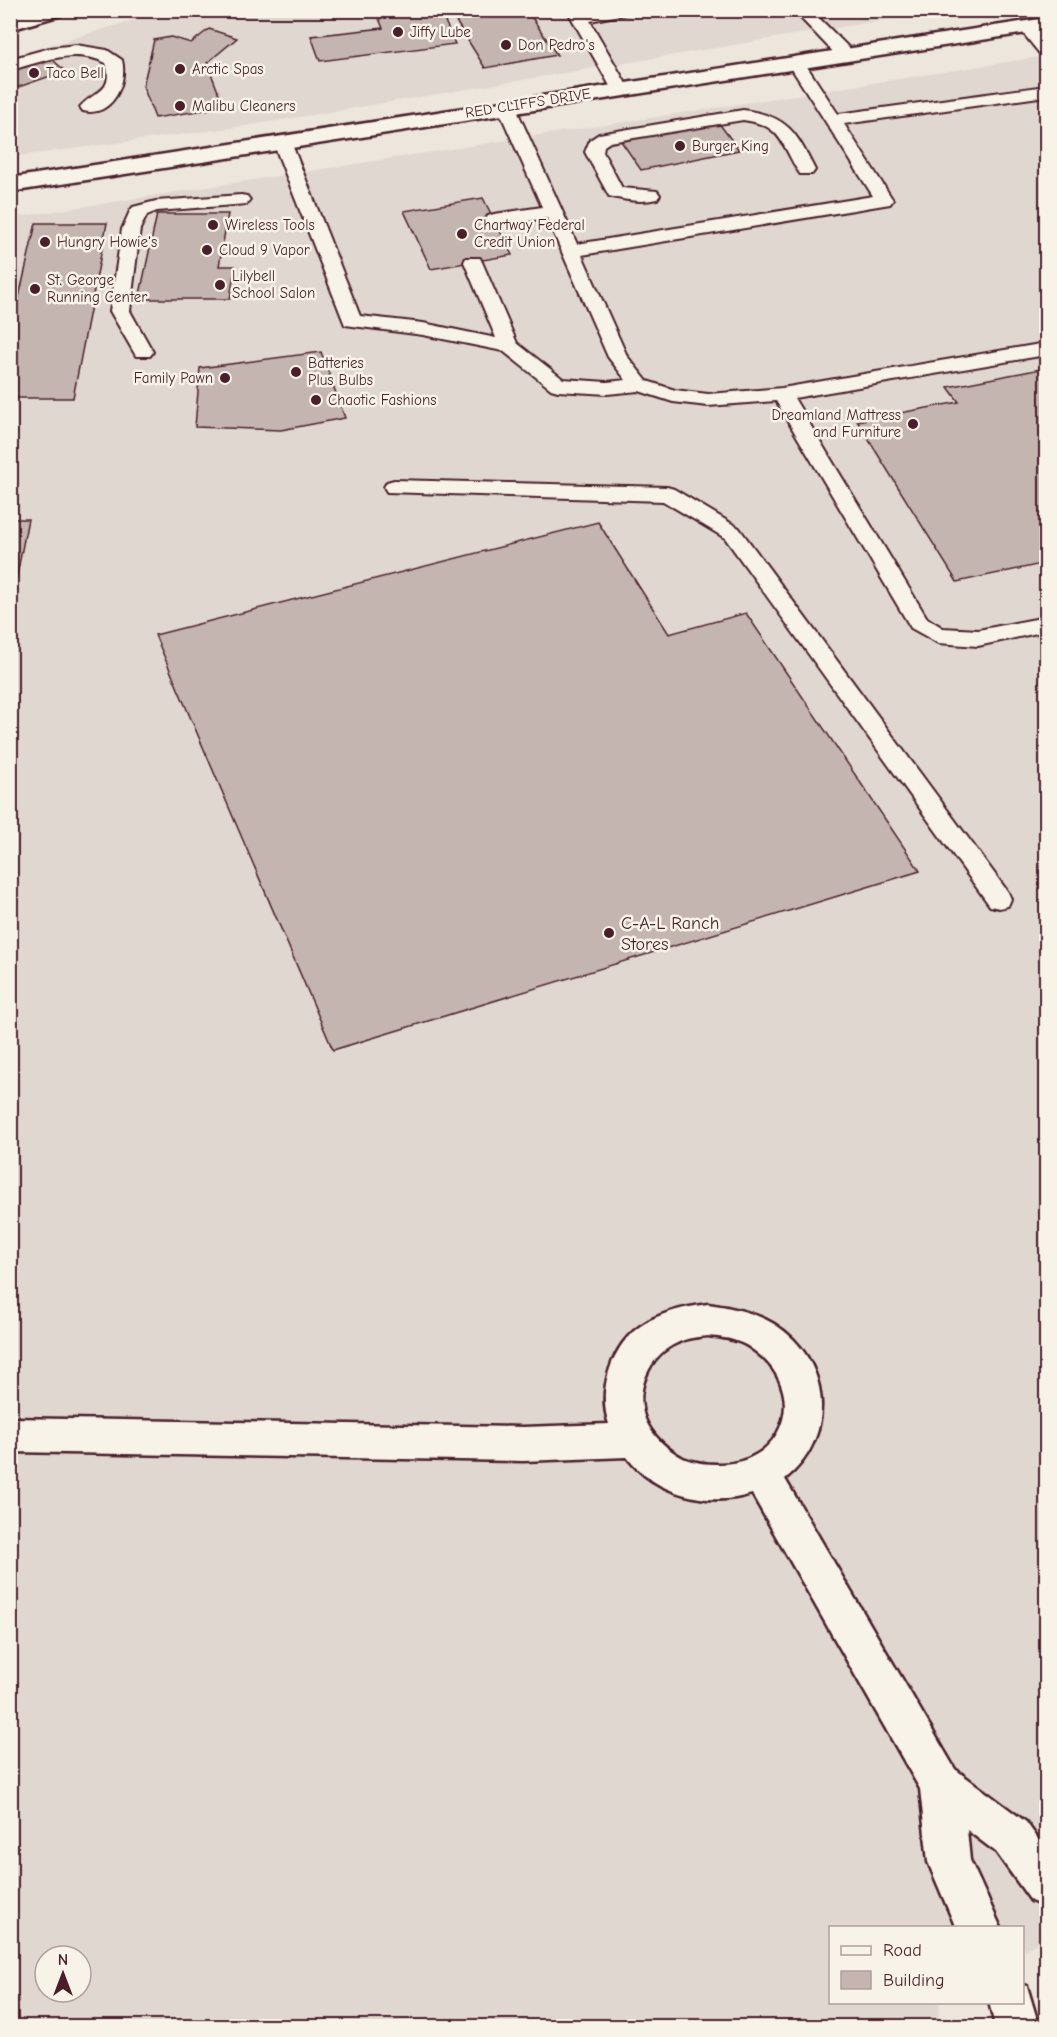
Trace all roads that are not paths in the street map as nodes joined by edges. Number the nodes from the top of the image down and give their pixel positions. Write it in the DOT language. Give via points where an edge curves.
graph roads {
  1 [pos="53,10"];
  2 [pos="624,10"];
  3 [pos="801,10"];
  4 [pos="872,10"];
  5 [pos="882,10"];
  6 [pos="577,14"];
  7 [pos="10,24"];
  8 [pos="1037,26"];
  9 [pos="1047,50"];
  10 [pos="846,55"];
  11 [pos="796,63"];
  12 [pos="10,65"];
  13 [pos="620,89"];
  14 [pos="1047,91"];
  15 [pos="89,106"];
  16 [pos="506,106"];
  17 [pos="834,120"];
  18 [pos="282,142"];
  19 [pos="806,170"];
  20 [pos="10,185"];
  21 [pos="651,195"];
  22 [pos="241,200"];
  23 [pos="554,211"];
  24 [pos="494,220"];
  25 [pos="571,251"];
  26 [pos="473,262"];
  27 [pos="509,346"];
  28 [pos="1047,349"];
  29 [pos="142,352"];
  30 [pos="640,385"];
  31 [pos="782,394"];
  32 [pos="394,487"];
  33 [pos="1047,624"];
  34 [pos="999,899"];
  35 [pos="10,1435"];
  36 [pos="635,1440"];
  37 [pos="761,1473"];
  38 [pos="940,1784"];
  39 [pos="1047,1886"];
  40 [pos="978,1926"];
  41 [pos="1012,2004"];
  42 [pos="1017,2026"];
  1 -- 7 [label="main road"];
  2 -- 6 [label="lane"];
  3 -- 10 [label="lane"];
  4 -- 5 [label="lane"];
  6 -- 13 [label="lane"];
  8 -- 9 [label="lane"];
  8 -- 10 [label="main road, RED CLIFFS DRIVE"];
  10 -- 11 [label="main road, RED CLIFFS DRIVE"];
  11 -- 13 [label="main road, RED CLIFFS DRIVE"];
  11 -- 17 [label="lane"];
  12 -- 15 [label="lane" via="73,49 104,54 114,60 117,69 113,90 105,100"];
  13 -- 16 [label="main road, RED CLIFFS DRIVE"];
  14 -- 17 [label="lane"];
  16 -- 18 [label="main road, RED CLIFFS DRIVE"];
  16 -- 23 [label="lane"];
  17 -- 25 [label="lane" via="884,200"];
  18 -- 20 [label="main road, RED CLIFFS DRIVE"];
  18 -- 27 [label="lane" via="352,321 423,329"];
  19 -- 21 [label="lane" via="789,138 775,122 761,116 743,115 604,138 596,144 594,152 615,192"];
  22 -- 29 [label="lane" via="156,206 139,211 131,229 120,311"];
  23 -- 24 [label="lane"];
  23 -- 25 [label="lane"];
  25 -- 30 [label="lane" via="618,357"];
  26 -- 27 [label="lane"];
  27 -- 30 [label="lane" via="558,385"];
  28 -- 31 [label="lane"];
  30 -- 31 [label="lane" via="673,396 708,399"];
  31 -- 33 [label="lane" via="919,623 938,635 978,638"];
  32 -- 34 [label="lane" via="667,494 732,533"];
  35 -- 36 [label="main road" via="523,1444"];
  36 -- 37 [label="main road" via="655,1463 682,1478 713,1484 744,1481"];
  36 -- 37 [label="main road" via="623,1414 622,1386 633,1359 652,1339 678,1325 708,1320 739,1325 767,1339 789,1359 801,1381 806,1405 802,1429 790,1451"];
  37 -- 38 [label="main road"];
  38 -- 39 [label="main road" via="1011,1837"];
  38 -- 40 [label="main road" via="949,1862"];
  41 -- 42 [label="main road"];
}
